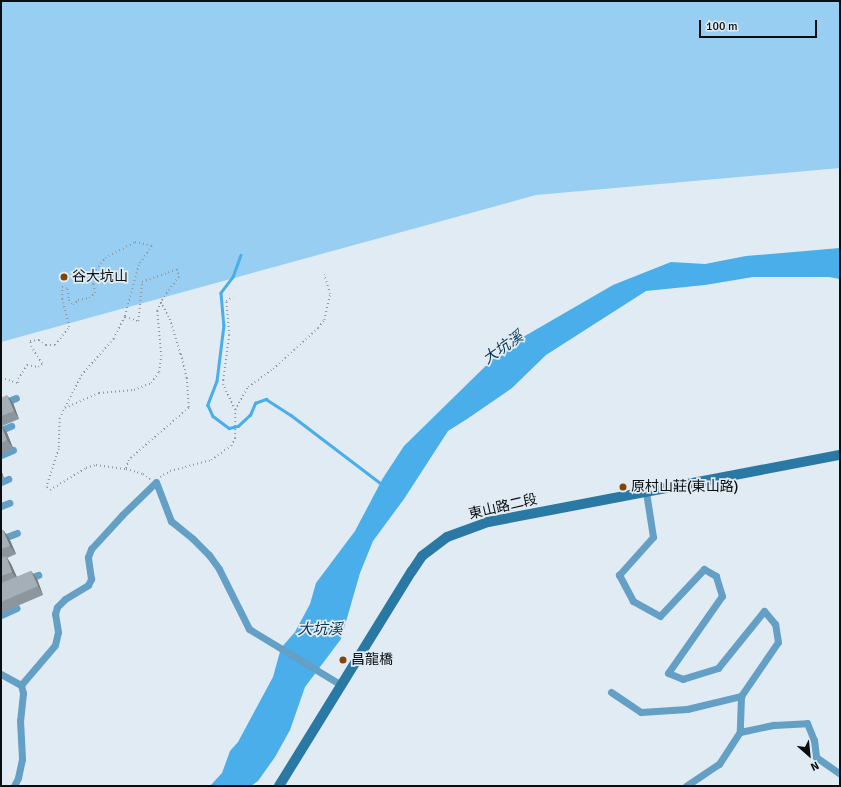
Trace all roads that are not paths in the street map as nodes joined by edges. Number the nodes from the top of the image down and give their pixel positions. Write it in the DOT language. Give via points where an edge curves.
graph roads {
  1 [pos="16,398"];
  2 [pos="1,404"];
  3 [pos="11,426"];
  4 [pos="1,430"];
  5 [pos="13,450"];
  6 [pos="1,455"];
  7 [pos="840,455"];
  8 [pos="646,492"];
  9 [pos="9,503"];
  10 [pos="1,506"];
  11 [pos="17,533"];
  12 [pos="1,540"];
  13 [pos="38,575"];
  14 [pos="20,583"];
  15 [pos="17,608"];
  16 [pos="1,615"];
  17 [pos="1,674"];
  18 [pos="21,685"];
  19 [pos="341,685"];
  20 [pos="611,692"];
  21 [pos="741,696"];
  22 [pos="740,732"];
  23 [pos="840,774"];
  24 [pos="14,786"];
  25 [pos="279,786"];
  26 [pos="686,786"];
  1 -- 2 [label="street"];
  3 -- 4 [label="street"];
  5 -- 6 [label="street"];
  7 -- 8 [label="main road, 東山路二段"];
  8 -- 19 [label="main road, 東山路二段" via="488,522 447,537 422,556"];
  8 -- 21 [label="street" via="652,537 619,575 633,601 660,616 704,569 716,576 722,596 668,673 683,679 718,668 764,611 775,624 778,642"];
  9 -- 10 [label="street"];
  11 -- 12 [label="street"];
  13 -- 14 [label="street"];
  15 -- 16 [label="street"];
  17 -- 18 [label="street"];
  18 -- 19 [label="street" via="55,645 58,632 55,614 57,607 88,585 91,579 88,557 91,549 122,514 156,482 171,521 209,555 219,569 249,629"];
  18 -- 24 [label="street" via="24,694 20,720 22,759"];
  19 -- 25 [label="main road, 東山路二段"];
  20 -- 21 [label="street" via="641,712 686,709"];
  21 -- 22 [label="street"];
  22 -- 23 [label="street" via="774,725 807,723 814,740 816,757"];
  22 -- 26 [label="street" via="719,764"];
}
